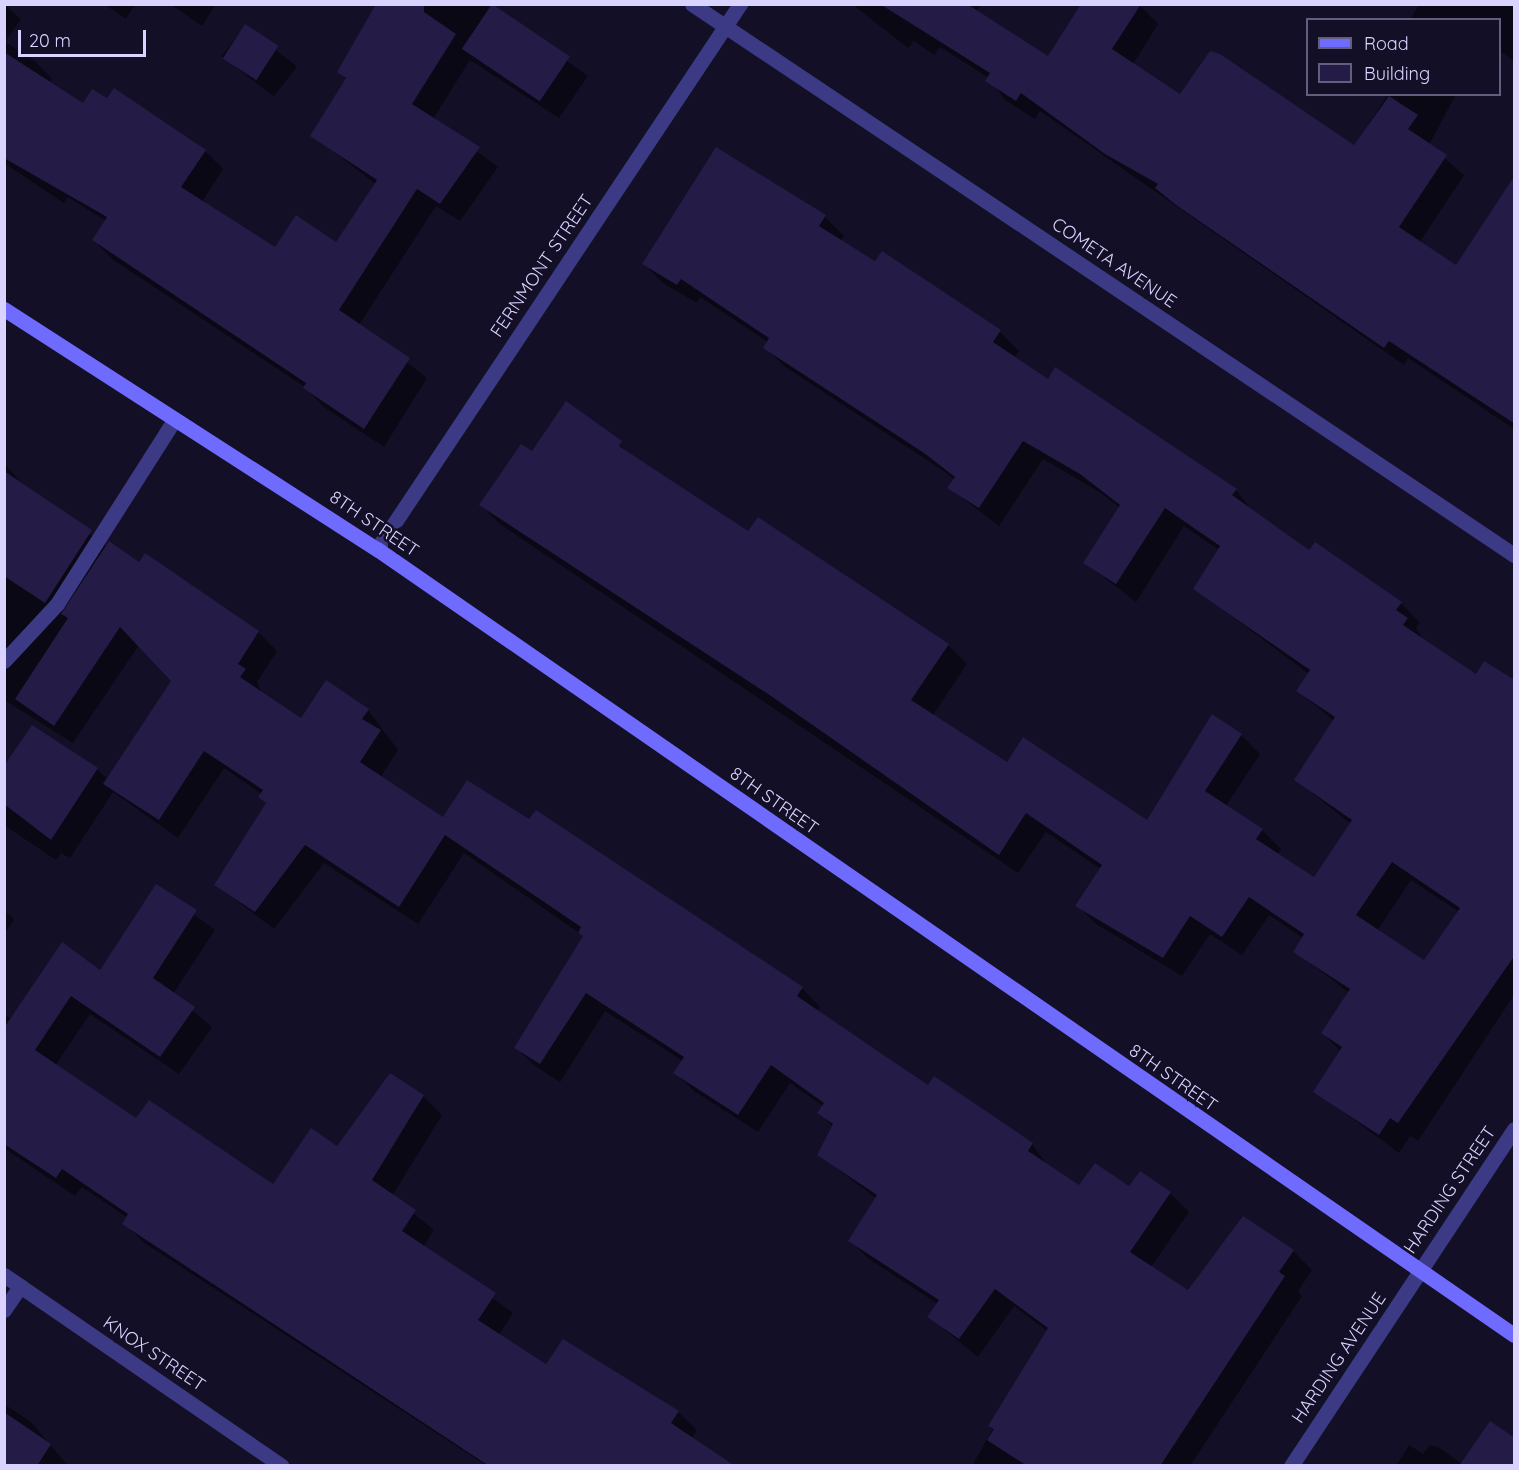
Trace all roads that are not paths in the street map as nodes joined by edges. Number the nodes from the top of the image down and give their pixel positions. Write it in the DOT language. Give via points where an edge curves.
graph roads {
  1 [pos="692,4"];
  2 [pos="740,4"];
  3 [pos="725,27"];
  4 [pos="4,309"];
  5 [pos="175,419"];
  6 [pos="377,549"];
  7 [pos="1515,555"];
  8 [pos="4,661"];
  9 [pos="1515,1129"];
  10 [pos="1419,1272"];
  11 [pos="4,1275"];
  12 [pos="20,1286"];
  13 [pos="4,1310"];
  14 [pos="1515,1335"];
  15 [pos="282,1466"];
  16 [pos="1291,1466"];
  1 -- 3 [label="street, COMETA AVENUE"];
  2 -- 3 [label="street, FERNMONT STREET"];
  3 -- 6 [label="street, FERNMONT STREET"];
  3 -- 7 [label="street, COMETA AVENUE"];
  4 -- 5 [label="street, 8TH STREET"];
  5 -- 6 [label="street, 8TH STREET"];
  5 -- 8 [label="street" via="57,604"];
  6 -- 10 [label="street, 8TH STREET"];
  9 -- 10 [label="street, HARDING STREET"];
  10 -- 14 [label="street, 8TH STREET"];
  10 -- 16 [label="street, HARDING AVENUE"];
  11 -- 12 [label="street, KNOX STREET"];
  12 -- 13 [label="street"];
  12 -- 15 [label="street, KNOX STREET"];
}
